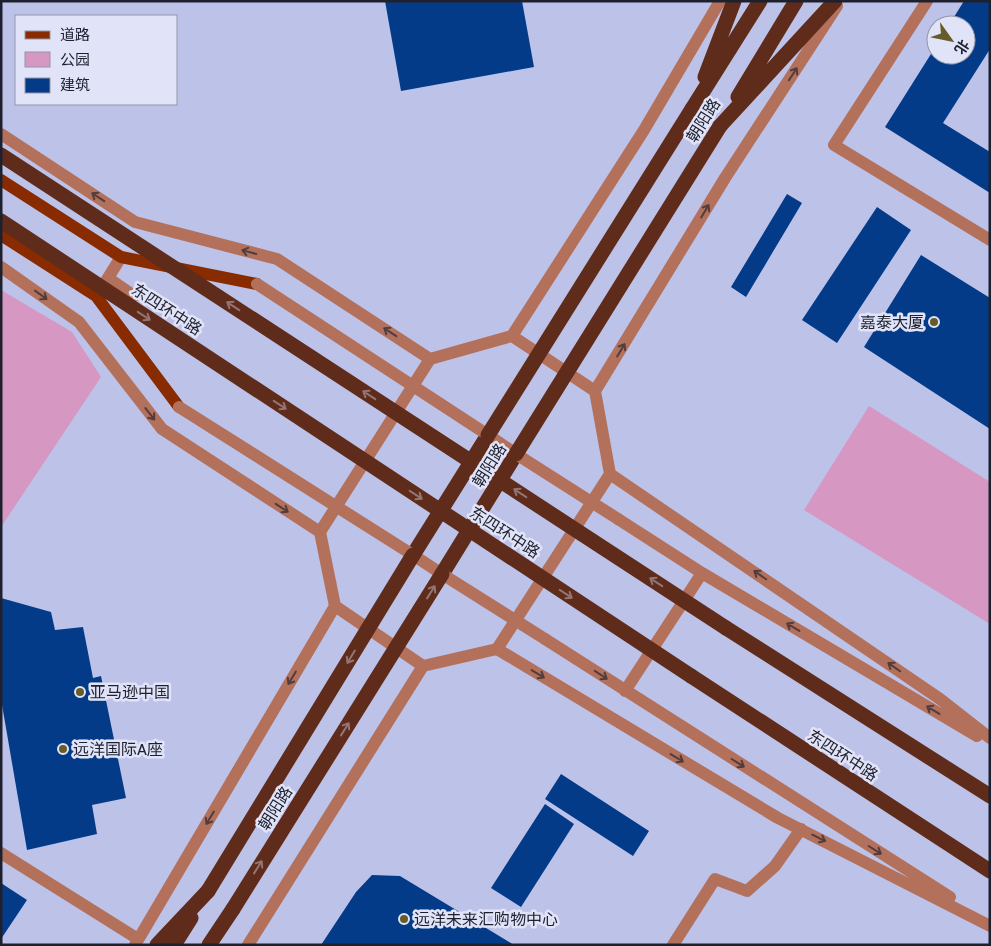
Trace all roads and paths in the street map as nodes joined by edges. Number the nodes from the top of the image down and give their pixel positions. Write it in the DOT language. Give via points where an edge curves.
graph roads {
  1 [pos="720,1"];
  2 [pos="734,1"];
  3 [pos="760,1"];
  4 [pos="796,1"];
  5 [pos="835,1"];
  6 [pos="840,1"];
  7 [pos="926,1"];
  8 [pos="692,109"];
  9 [pos="720,126"];
  10 [pos="1,134"];
  11 [pos="1,155"];
  12 [pos="1,180"];
  13 [pos="1,221"];
  14 [pos="1,235"];
  15 [pos="990,240"];
  16 [pos="121,257"];
  17 [pos="1,267"];
  18 [pos="108,278"];
  19 [pos="257,284"];
  20 [pos="96,296"];
  21 [pos="134,296"];
  22 [pos="512,336"];
  23 [pos="430,359"];
  24 [pos="595,391"];
  25 [pos="179,407"];
  26 [pos="488,435"];
  27 [pos="516,454"];
  28 [pos="610,474"];
  29 [pos="320,532"];
  30 [pos="412,555"];
  31 [pos="702,573"];
  32 [pos="442,574"];
  33 [pos="335,606"];
  34 [pos="496,649"];
  35 [pos="424,666"];
  36 [pos="625,691"];
  37 [pos="990,738"];
  38 [pos="990,744"];
  39 [pos="990,796"];
  40 [pos="801,829"];
  41 [pos="1,852"];
  42 [pos="990,871"];
  43 [pos="208,891"];
  44 [pos="233,909"];
  45 [pos="990,924"];
  46 [pos="137,942"];
  47 [pos="157,945"];
  48 [pos="174,945"];
  49 [pos="209,945"];
  50 [pos="220,945"];
  51 [pos="248,945"];
  52 [pos="673,945"];
  1 -- 22 [label="street" via="644,130"];
  2 -- 8 [label="highway"];
  3 -- 8 [label="highway, 朝阳路"];
  4 -- 9 [label="highway, 朝阳路"];
  5 -- 9 [label="highway"];
  24 -- 6 [label="street, one-way" via="725,178"];
  7 -- 15 [label="street" via="834,145"];
  8 -- 26 [label="highway, 朝阳路, bridge"];
  9 -- 27 [label="highway, 朝阳路, bridge"];
  23 -- 10 [label="street, one-way" via="277,260 136,222"];
  39 -- 11 [label="highway, one-way, bridge" via="726,628"];
  12 -- 16 [label="main road, 东四环中路"];
  13 -- 42 [label="highway, 东四环中路, one-way, bridge"];
  14 -- 20 [label="main road"];
  16 -- 18 [label="street"];
  16 -- 19 [label="main road, 东四环中路"];
  17 -- 29 [label="street, one-way" via="79,322 162,429"];
  18 -- 20 [label="street"];
  18 -- 21 [label="street"];
  19 -- 26 [label="street, 东四环中路, bridge"];
  20 -- 25 [label="main road"];
  22 -- 23 [label="street"];
  22 -- 24 [label="street"];
  23 -- 29 [label="street"];
  24 -- 28 [label="street"];
  25 -- 30 [label="street, bridge"];
  26 -- 27 [label="street, 东四环中路"];
  26 -- 30 [label="highway, 朝阳路, bridge"];
  27 -- 31 [label="street, 东四环中路, bridge"];
  27 -- 32 [label="highway, 朝阳路, bridge"];
  28 -- 34 [label="street"];
  37 -- 28 [label="street, one-way" via="940,699"];
  29 -- 33 [label="street"];
  30 -- 32 [label="street"];
  30 -- 43 [label="highway, 朝阳路, one-way, bridge"];
  31 -- 36 [label="street"];
  38 -- 31 [label="street, 东四环中路, one-way"];
  32 -- 36 [label="street, one-way, bridge"];
  44 -- 32 [label="highway, 朝阳路, one-way, bridge"];
  33 -- 35 [label="street"];
  33 -- 46 [label="street, one-way"];
  34 -- 35 [label="street"];
  34 -- 40 [label="street, one-way"];
  35 -- 51 [label="street"];
  36 -- 45 [label="street, one-way"];
  40 -- 45 [label="street, one-way"];
  40 -- 52 [label="street" via="775,866 747,891 715,879"];
  41 -- 46 [label="street"];
  43 -- 47 [label="highway"];
  43 -- 48 [label="highway, 朝阳路"];
  44 -- 49 [label="highway, 朝阳路"];
  44 -- 50 [label="highway"];
}
